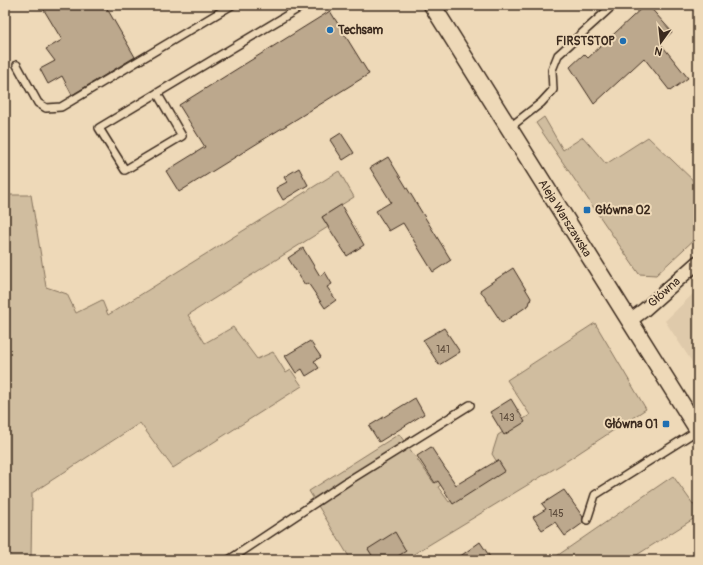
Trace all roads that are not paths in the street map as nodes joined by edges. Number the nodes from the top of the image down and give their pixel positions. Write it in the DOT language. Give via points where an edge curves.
graph roads {
  1 [pos="232,5"];
  2 [pos="304,5"];
  3 [pos="432,5"];
  4 [pos="610,8"];
  5 [pos="17,66"];
  6 [pos="157,93"];
  7 [pos="509,128"];
  8 [pos="698,262"];
  9 [pos="629,321"];
  10 [pos="470,405"];
  11 [pos="698,430"];
  12 [pos="587,520"];
  13 [pos="229,560"];
  1 -- 5 [label="lane" via="61,107 46,108 38,103"];
  2 -- 6 [label="lane"];
  3 -- 7 [label="street, Aleja Warszawska"];
  4 -- 7 [label="lane" via="558,55 552,70 553,90 542,103 540,102"];
  6 -- 6 [label="lane" via="99,128 125,170 182,136"];
  7 -- 9 [label="street, Aleja Warszawska"];
  8 -- 9 [label="street, Główna"];
  9 -- 11 [label="street, Aleja Warszawska"];
  10 -- 13 [label="lane" via="348,481"];
  11 -- 12 [label="lane" via="595,495"];
}
